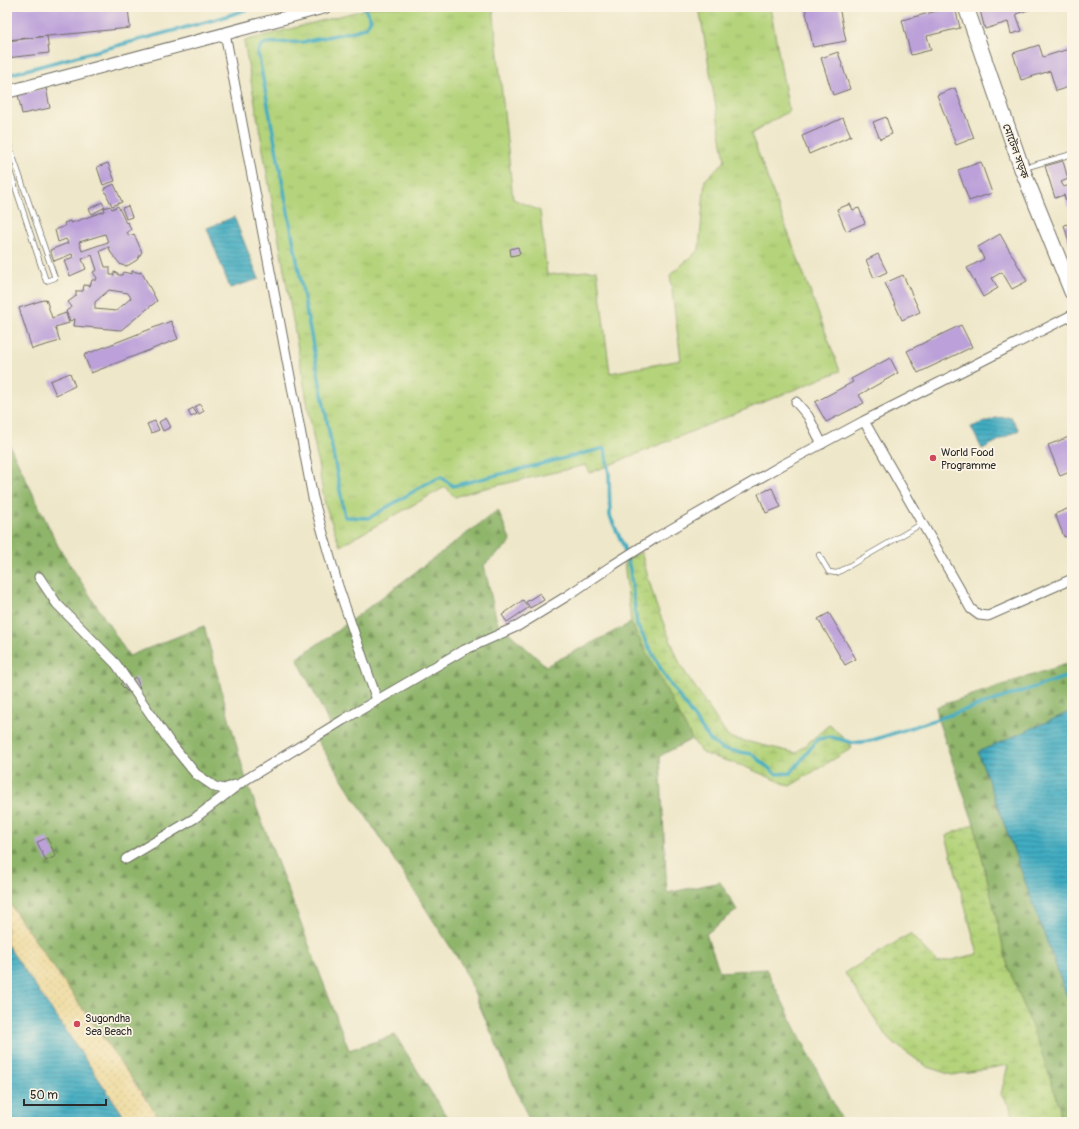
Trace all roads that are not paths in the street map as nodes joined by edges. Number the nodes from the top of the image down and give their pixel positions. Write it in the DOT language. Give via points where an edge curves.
graph roads {
  1 [pos="325,7"];
  2 [pos="966,7"];
  3 [pos="225,33"];
  4 [pos="7,92"];
  5 [pos="7,139"];
  6 [pos="1072,154"];
  7 [pos="7,162"];
  8 [pos="1022,169"];
  9 [pos="1072,292"];
  10 [pos="1072,315"];
  11 [pos="796,402"];
  12 [pos="864,421"];
  13 [pos="822,444"];
  14 [pos="923,523"];
  15 [pos="819,555"];
  16 [pos="39,577"];
  17 [pos="1072,580"];
  18 [pos="377,700"];
  19 [pos="242,782"];
  20 [pos="126,859"];
  1 -- 3 [label="street"];
  2 -- 8 [label="highway, মোটেল সড়ক"];
  3 -- 4 [label="street"];
  3 -- 18 [label="street" via="313,498 338,586"];
  5 -- 7 [label="lane" via="55,278 46,281"];
  6 -- 8 [label="lane"];
  8 -- 9 [label="highway, মোটেল সড়ক"];
  10 -- 12 [label="street"];
  11 -- 13 [label="street" via="808,416"];
  12 -- 13 [label="street"];
  12 -- 14 [label="street"];
  13 -- 18 [label="street" via="654,539 518,626 462,651"];
  14 -- 15 [label="lane" via="837,573 829,572"];
  14 -- 17 [label="street" via="971,609 979,615 988,616"];
  16 -- 19 [label="street" via="57,604 116,664 168,741 196,774 215,787 224,789"];
  18 -- 19 [label="street"];
  19 -- 20 [label="street" via="195,818"];
}
